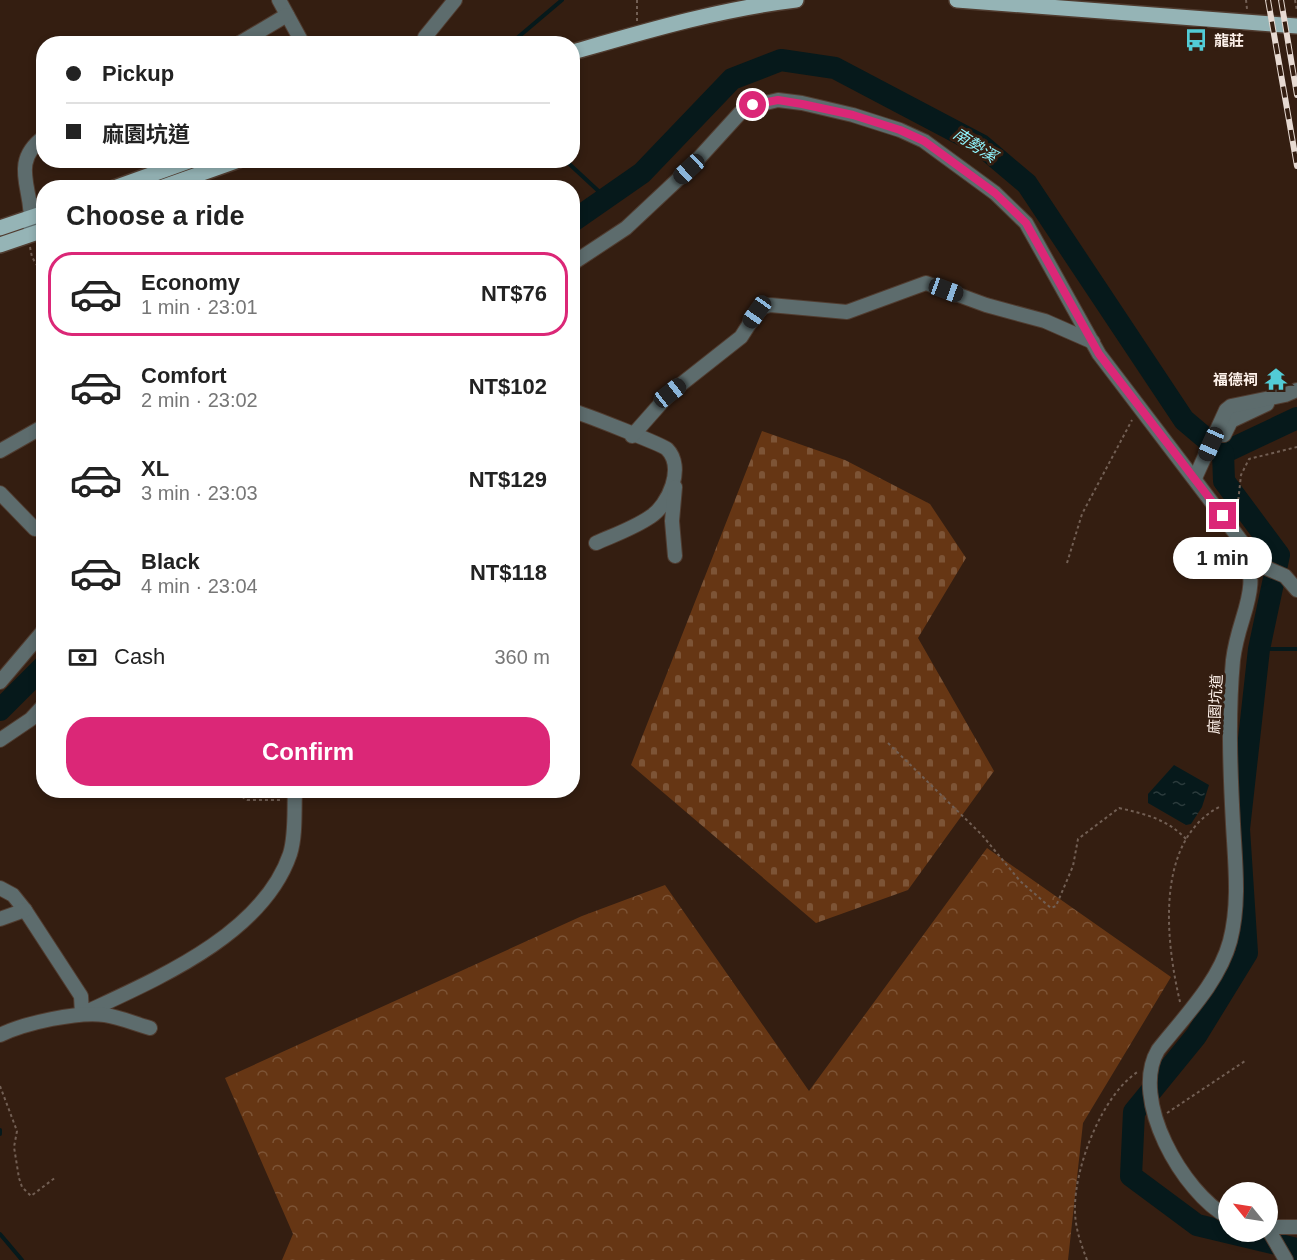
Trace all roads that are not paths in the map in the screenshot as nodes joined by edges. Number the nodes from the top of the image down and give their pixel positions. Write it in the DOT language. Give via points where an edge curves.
graph roads {
  1 [pos="279,0"];
  2 [pos="455,0"];
  3 [pos="796,0"];
  4 [pos="957,0"];
  5 [pos="287,15"];
  6 [pos="1297,26"];
  7 [pos="252,36"];
  8 [pos="299,36"];
  9 [pos="426,36"];
  10 [pos="580,50"];
  11 [pos="36,143"];
  12 [pos="170,168"];
  13 [pos="216,168"];
  14 [pos="136,180"];
  15 [pos="183,180"];
  16 [pos="36,211"];
  17 [pos="36,216"];
  18 [pos="36,219"];
  19 [pos="0,228"];
  20 [pos="36,233"];
  21 [pos="28,236"];
  22 [pos="0,245"];
  23 [pos="580,258"];
  24 [pos="1093,343"];
  25 [pos="1291,392"];
  26 [pos="580,414"];
  27 [pos="36,431"];
  28 [pos="632,436"];
  29 [pos="0,451"];
  30 [pos="676,473"];
  31 [pos="1198,481"];
  32 [pos="0,493"];
  33 [pos="36,529"];
  34 [pos="596,543"];
  35 [pos="675,556"];
  36 [pos="1250,562"];
  37 [pos="1297,590"];
  38 [pos="36,639"];
  39 [pos="0,682"];
  40 [pos="36,714"];
  41 [pos="0,740"];
  42 [pos="295,798"];
  43 [pos="0,888"];
  44 [pos="25,910"];
  45 [pos="0,919"];
  46 [pos="82,1014"];
  47 [pos="150,1028"];
  48 [pos="0,1035"];
  49 [pos="1218,1211"];
  50 [pos="1297,1227"];
  51 [pos="1278,1228"];
  52 [pos="1276,1242"];
  53 [pos="1286,1260"];
  1 -- 5 [label="street"];
  2 -- 9 [label="street"];
  3 -- 10 [label="main road" via="638,33"];
  4 -- 6 [label="main road"];
  5 -- 7 [label="street"];
  5 -- 8 [label="street"];
  11 -- 16 [label="street" via="26,157 25,190"];
  12 -- 14 [label="main road"];
  13 -- 15 [label="main road"];
  17 -- 19 [label="main road"];
  18 -- 21 [label="street"];
  20 -- 21 [label="main road"];
  21 -- 22 [label="main road"];
  23 -- 24 [label="street, 麻園坑道" via="626,228 689,169 740,113 753,105 778,100 853,115 900,130 924,141 995,193 1026,223"];
  24 -- 28 [label="street" via="1045,321 986,305 926,282 847,312 770,305 757,312 741,337 670,393"];
  24 -- 31 [label="street, 麻園坑道" via="1174,455"];
  25 -- 31 [label="street" via="1229,416"];
  26 -- 28 [label="street"];
  27 -- 29 [label="street"];
  28 -- 30 [label="street" via="667,449"];
  30 -- 34 [label="street" via="669,494 652,516"];
  30 -- 35 [label="street" via="672,521"];
  31 -- 36 [label="street, 麻園坑道" via="1242,542"];
  32 -- 33 [label="street"];
  36 -- 37 [label="street" via="1285,576"];
  36 -- 49 [label="street, 麻園坑道" via="1252,586 1233,660 1229,729 1236,886 1230,941 1216,974 1149,1069 1156,1116 1187,1181"];
  38 -- 39 [label="street"];
  40 -- 41 [label="street"];
  42 -- 46 [label="street" via="290,854 261,907 214,944 149,982"];
  43 -- 44 [label="street" via="13,895"];
  44 -- 45 [label="street"];
  44 -- 46 [label="street" via="81,996"];
  46 -- 47 [label="street" via="105,1015"];
  46 -- 48 [label="street"];
  50 -- 51 [label="street"];
  52 -- 53 [label="street"];
}
